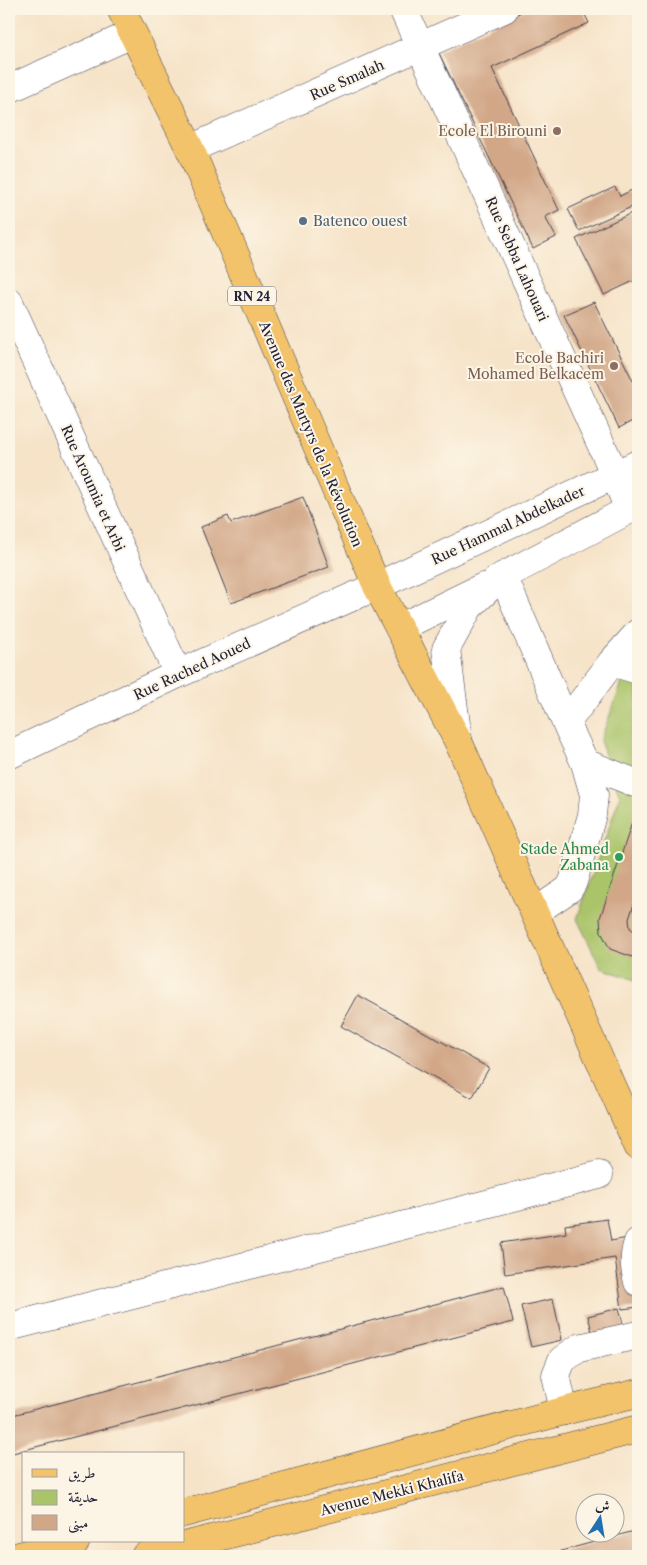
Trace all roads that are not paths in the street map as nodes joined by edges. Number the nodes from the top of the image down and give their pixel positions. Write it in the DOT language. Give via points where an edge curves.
graph roads {
  1 [pos="121,9"];
  2 [pos="403,9"];
  3 [pos="504,9"];
  4 [pos="132,34"];
  5 [pos="421,47"];
  6 [pos="9,89"];
  7 [pos="190,149"];
  8 [pos="9,302"];
  9 [pos="627,470"];
  10 [pos="634,507"];
  11 [pos="501,578"];
  12 [pos="377,586"];
  13 [pos="399,628"];
  14 [pos="638,633"];
  15 [pos="612,662"];
  16 [pos="638,670"];
  17 [pos="178,674"];
  18 [pos="566,723"];
  19 [pos="458,741"];
  20 [pos="9,755"];
  21 [pos="585,763"];
  22 [pos="638,784"];
  23 [pos="535,912"];
  24 [pos="638,1146"];
  25 [pos="599,1175"];
  26 [pos="638,1242"];
  27 [pos="638,1282"];
  28 [pos="9,1327"];
  29 [pos="638,1335"];
  30 [pos="638,1393"];
  31 [pos="564,1411"];
  32 [pos="638,1429"];
  33 [pos="185,1513"];
  34 [pos="72,1542"];
  35 [pos="19,1556"];
  36 [pos="145,1556"];
  1 -- 4 [label="main road, Avenue des Martyrs de la Révolution / RN 24"];
  2 -- 5 [label="street, Rue Sebba Lahouari"];
  3 -- 5 [label="street, Rue Smalah"];
  4 -- 6 [label="street"];
  4 -- 7 [label="main road, Avenue des Martyrs de la Révolution / RN 24"];
  5 -- 7 [label="street, Rue Smalah"];
  5 -- 9 [label="street, Rue Sebba Lahouari"];
  7 -- 12 [label="main road, Avenue des Martyrs de la Révolution / RN 24"];
  8 -- 17 [label="street, Rue Aroumia et Arbi"];
  9 -- 10 [label="street, Rue Sebba Lahouari"];
  9 -- 12 [label="street, Rue Hammal Abdelkader"];
  10 -- 11 [label="street"];
  11 -- 13 [label="street"];
  11 -- 18 [label="street"];
  11 -- 19 [label="street" via="469,608 446,649"];
  12 -- 13 [label="main road, Avenue des Martyrs de la Révolution"];
  12 -- 17 [label="street, Rue Rached Aoued"];
  13 -- 19 [label="main road, Avenue des Martyrs de la Révolution"];
  14 -- 15 [label="street"];
  15 -- 16 [label="street"];
  15 -- 18 [label="street"];
  17 -- 20 [label="street, Rue Rached Aoued"];
  18 -- 21 [label="street"];
  19 -- 23 [label="main road, Avenue des Martyrs de la Révolution"];
  21 -- 22 [label="street"];
  21 -- 23 [label="street" via="594,795 592,815 573,882 570,889"];
  23 -- 24 [label="main road, Avenue des Martyrs de la Révolution"];
  25 -- 28 [label="street"];
  26 -- 27 [label="street" via="633,1255"];
  29 -- 31 [label="street" via="579,1348 562,1360 556,1375"];
  30 -- 31 [label="main road"];
  31 -- 33 [label="main road"];
  32 -- 36 [label="main road, Avenue Mekki Khalifa"];
  34 -- 35 [label="main road"];
}
